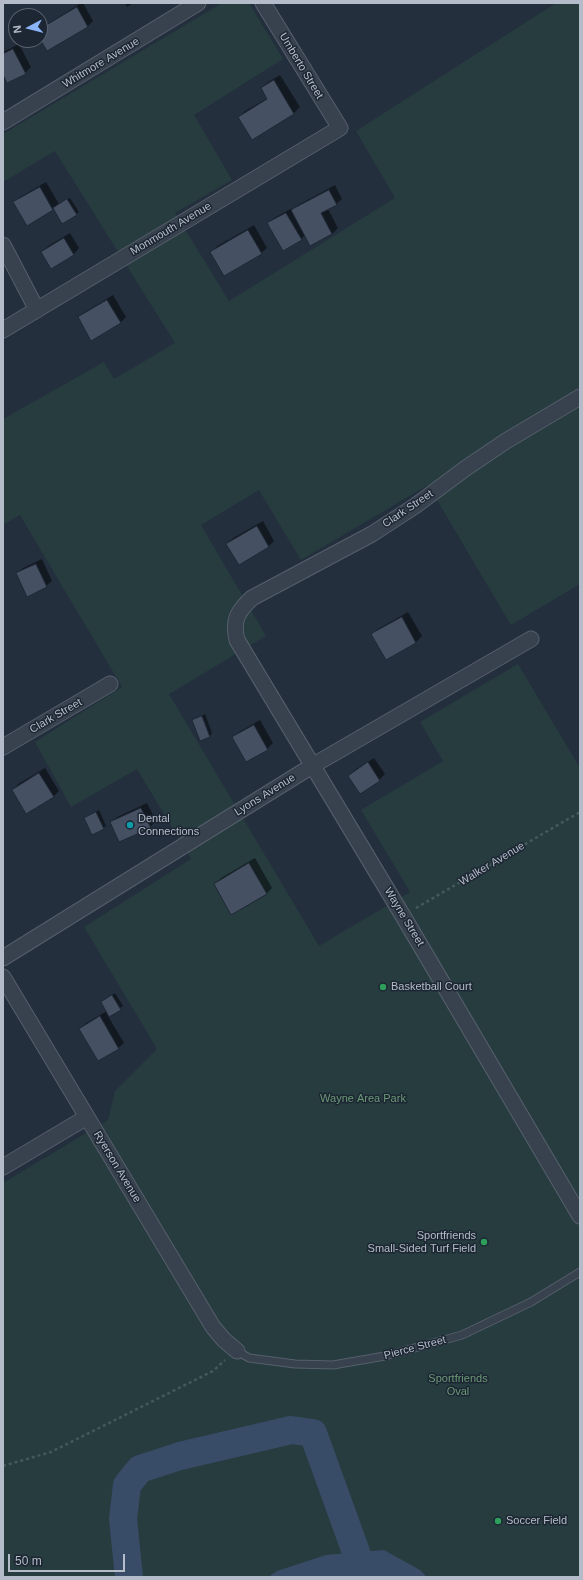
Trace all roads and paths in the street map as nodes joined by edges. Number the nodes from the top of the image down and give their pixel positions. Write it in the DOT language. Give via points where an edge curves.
graph roads {
  1 [pos="198,3"];
  2 [pos="263,3"];
  3 [pos="3,122"];
  4 [pos="340,128"];
  5 [pos="3,245"];
  6 [pos="37,310"];
  7 [pos="3,330"];
  8 [pos="580,396"];
  9 [pos="236,618"];
  10 [pos="531,639"];
  11 [pos="110,684"];
  12 [pos="3,747"];
  13 [pos="312,766"];
  14 [pos="580,812"];
  15 [pos="403,916"];
  16 [pos="3,958"];
  17 [pos="3,977"];
  18 [pos="87,1117"];
  19 [pos="3,1167"];
  20 [pos="580,1216"];
  21 [pos="580,1272"];
  22 [pos="237,1351"];
  23 [pos="3,1466"];
  1 -- 3 [label="street, Whitmore Avenue"];
  2 -- 4 [label="street, Umberto Street"];
  4 -- 6 [label="street, Monmouth Avenue"];
  5 -- 6 [label="street"];
  6 -- 7 [label="street, Monmouth Avenue"];
  8 -- 9 [label="street, Clark Street" via="466,468 372,534 252,598 242,607"];
  9 -- 13 [label="street, Wayne Street" via="234,629 237,640"];
  10 -- 13 [label="street, Lyons Avenue"];
  11 -- 12 [label="street, Clark Street"];
  13 -- 15 [label="street, Wayne Street"];
  13 -- 16 [label="street, Lyons Avenue"];
  14 -- 15 [label="path, Walker Avenue"];
  15 -- 20 [label="street, Wayne Street"];
  17 -- 18 [label="street, Ryerson Avenue"];
  18 -- 19 [label="street"];
  18 -- 22 [label="street, Ryerson Avenue" via="213,1327"];
  21 -- 22 [label="lane, Pierce Street" via="531,1302 462,1335 385,1356 333,1365 295,1364 249,1358"];
  22 -- 23 [label="path" via="213,1371 51,1452"];
}
